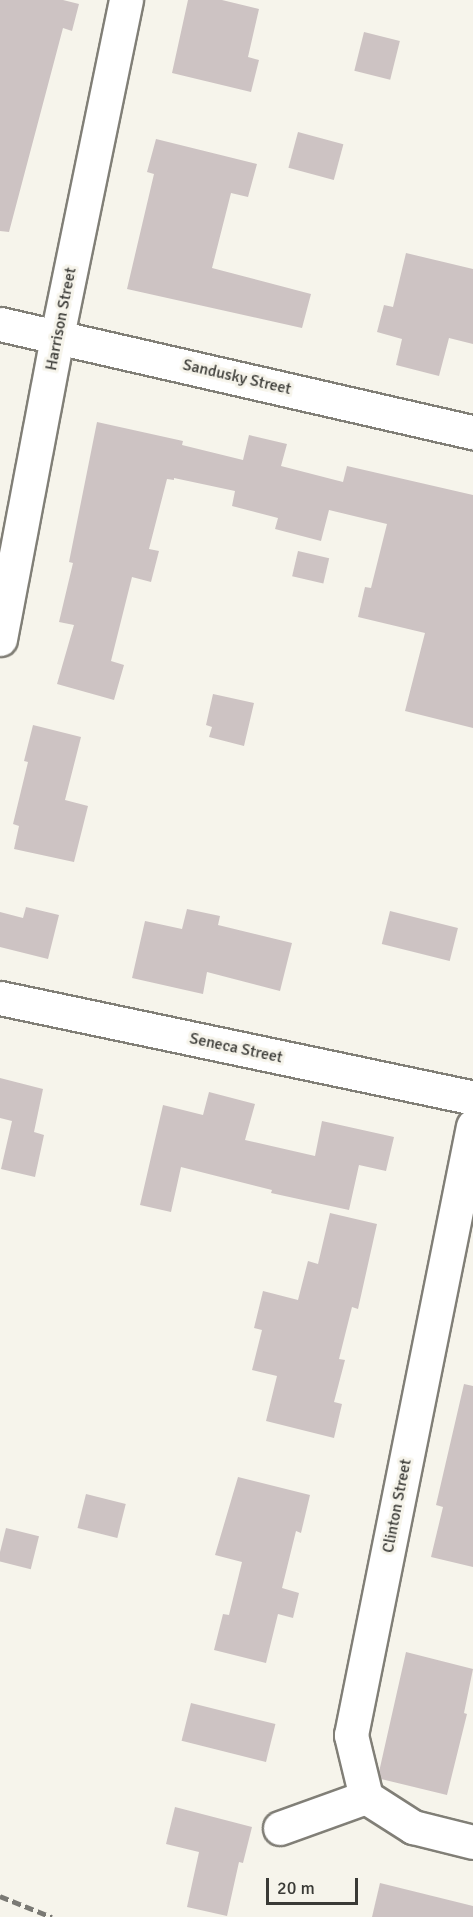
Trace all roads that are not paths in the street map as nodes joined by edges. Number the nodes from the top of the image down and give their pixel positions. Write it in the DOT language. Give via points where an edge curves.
graph roads {
  1 [pos="126,0"];
  2 [pos="0,324"];
  3 [pos="57,336"];
  4 [pos="473,432"];
  5 [pos="0,639"];
  6 [pos="0,998"];
  7 [pos="473,1098"];
  8 [pos="473,1126"];
  9 [pos="366,1797"];
  10 [pos="280,1828"];
  11 [pos="473,1842"];
  1 -- 3 [label="street, Harrison Street"];
  2 -- 3 [label="street, Sandusky Street"];
  3 -- 4 [label="street, Sandusky Street"];
  3 -- 5 [label="street, Harrison Street"];
  6 -- 7 [label="street, Seneca Street"];
  8 -- 9 [label="street, Clinton Street" via="351,1735"];
  9 -- 10 [label="street"];
  9 -- 11 [label="street" via="413,1827"];
}
